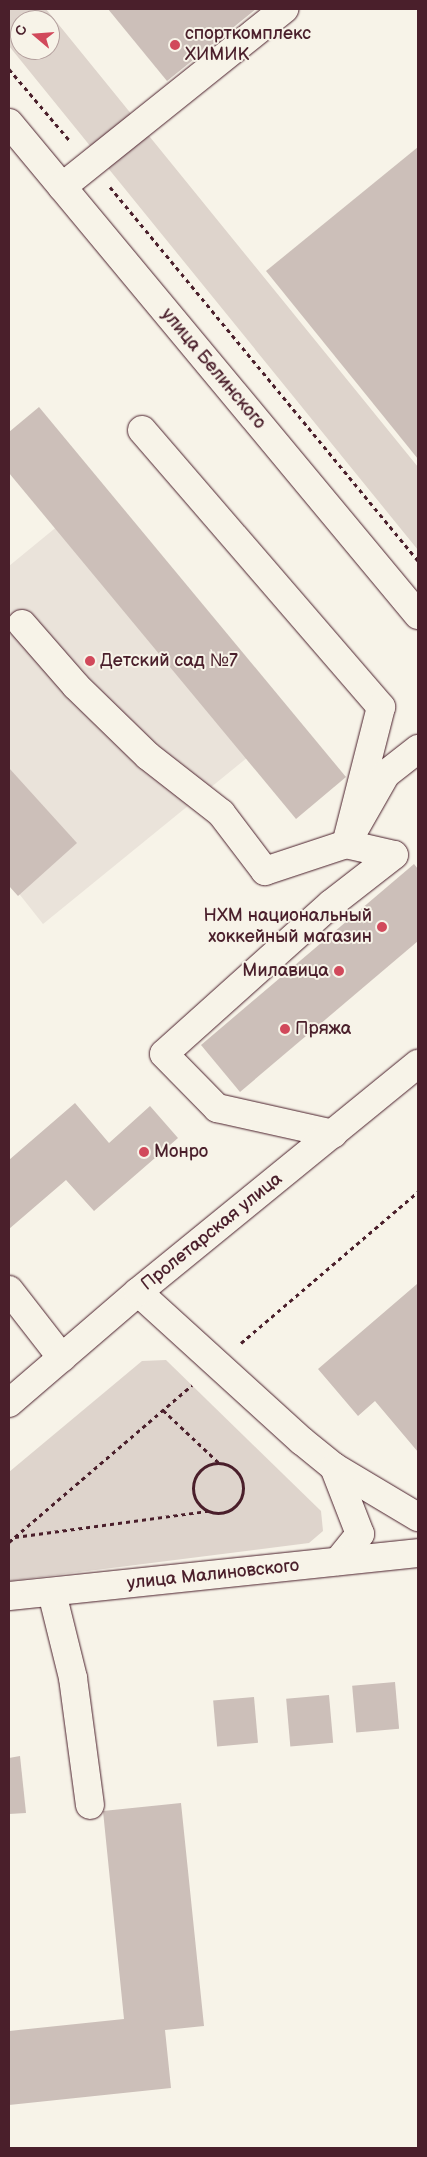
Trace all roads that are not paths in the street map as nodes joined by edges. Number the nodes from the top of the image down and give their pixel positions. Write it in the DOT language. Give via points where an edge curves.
graph roads {
  1 [pos="284,9"];
  2 [pos="9,124"];
  3 [pos="62,187"];
  4 [pos="142,430"];
  5 [pos="418,615"];
  6 [pos="22,624"];
  7 [pos="418,749"];
  8 [pos="346,844"];
  9 [pos="418,1064"];
  10 [pos="333,1134"];
  11 [pos="9,1290"];
  12 [pos="138,1292"];
  13 [pos="62,1358"];
  14 [pos="9,1403"];
  15 [pos="334,1467"];
  16 [pos="418,1517"];
  17 [pos="418,1553"];
  18 [pos="338,1561"];
  19 [pos="52,1593"];
  20 [pos="9,1596"];
  21 [pos="90,1805"];
  1 -- 3 [label="street" via="89,162"];
  2 -- 3 [label="street, улица Белинского"];
  3 -- 5 [label="street, улица Белинского"];
  4 -- 8 [label="street" via="381,707"];
  6 -- 8 [label="street" via="76,686 148,756 222,813 265,871"];
  7 -- 8 [label="street" via="386,774"];
  8 -- 10 [label="street" via="394,855 331,904 164,1054 217,1108"];
  9 -- 10 [label="street, Пролетарская улица"];
  10 -- 12 [label="street, Пролетарская улица"];
  11 -- 13 [label="street"];
  12 -- 13 [label="street, Пролетарская улица"];
  12 -- 15 [label="street"];
  13 -- 14 [label="street, Пролетарская улица"];
  15 -- 16 [label="street"];
  15 -- 18 [label="street" via="360,1534"];
  17 -- 18 [label="street, улица Малиновского"];
  18 -- 19 [label="street, улица Малиновского"];
  19 -- 20 [label="street, улица Малиновского"];
  19 -- 21 [label="street" via="73,1678"];
}
